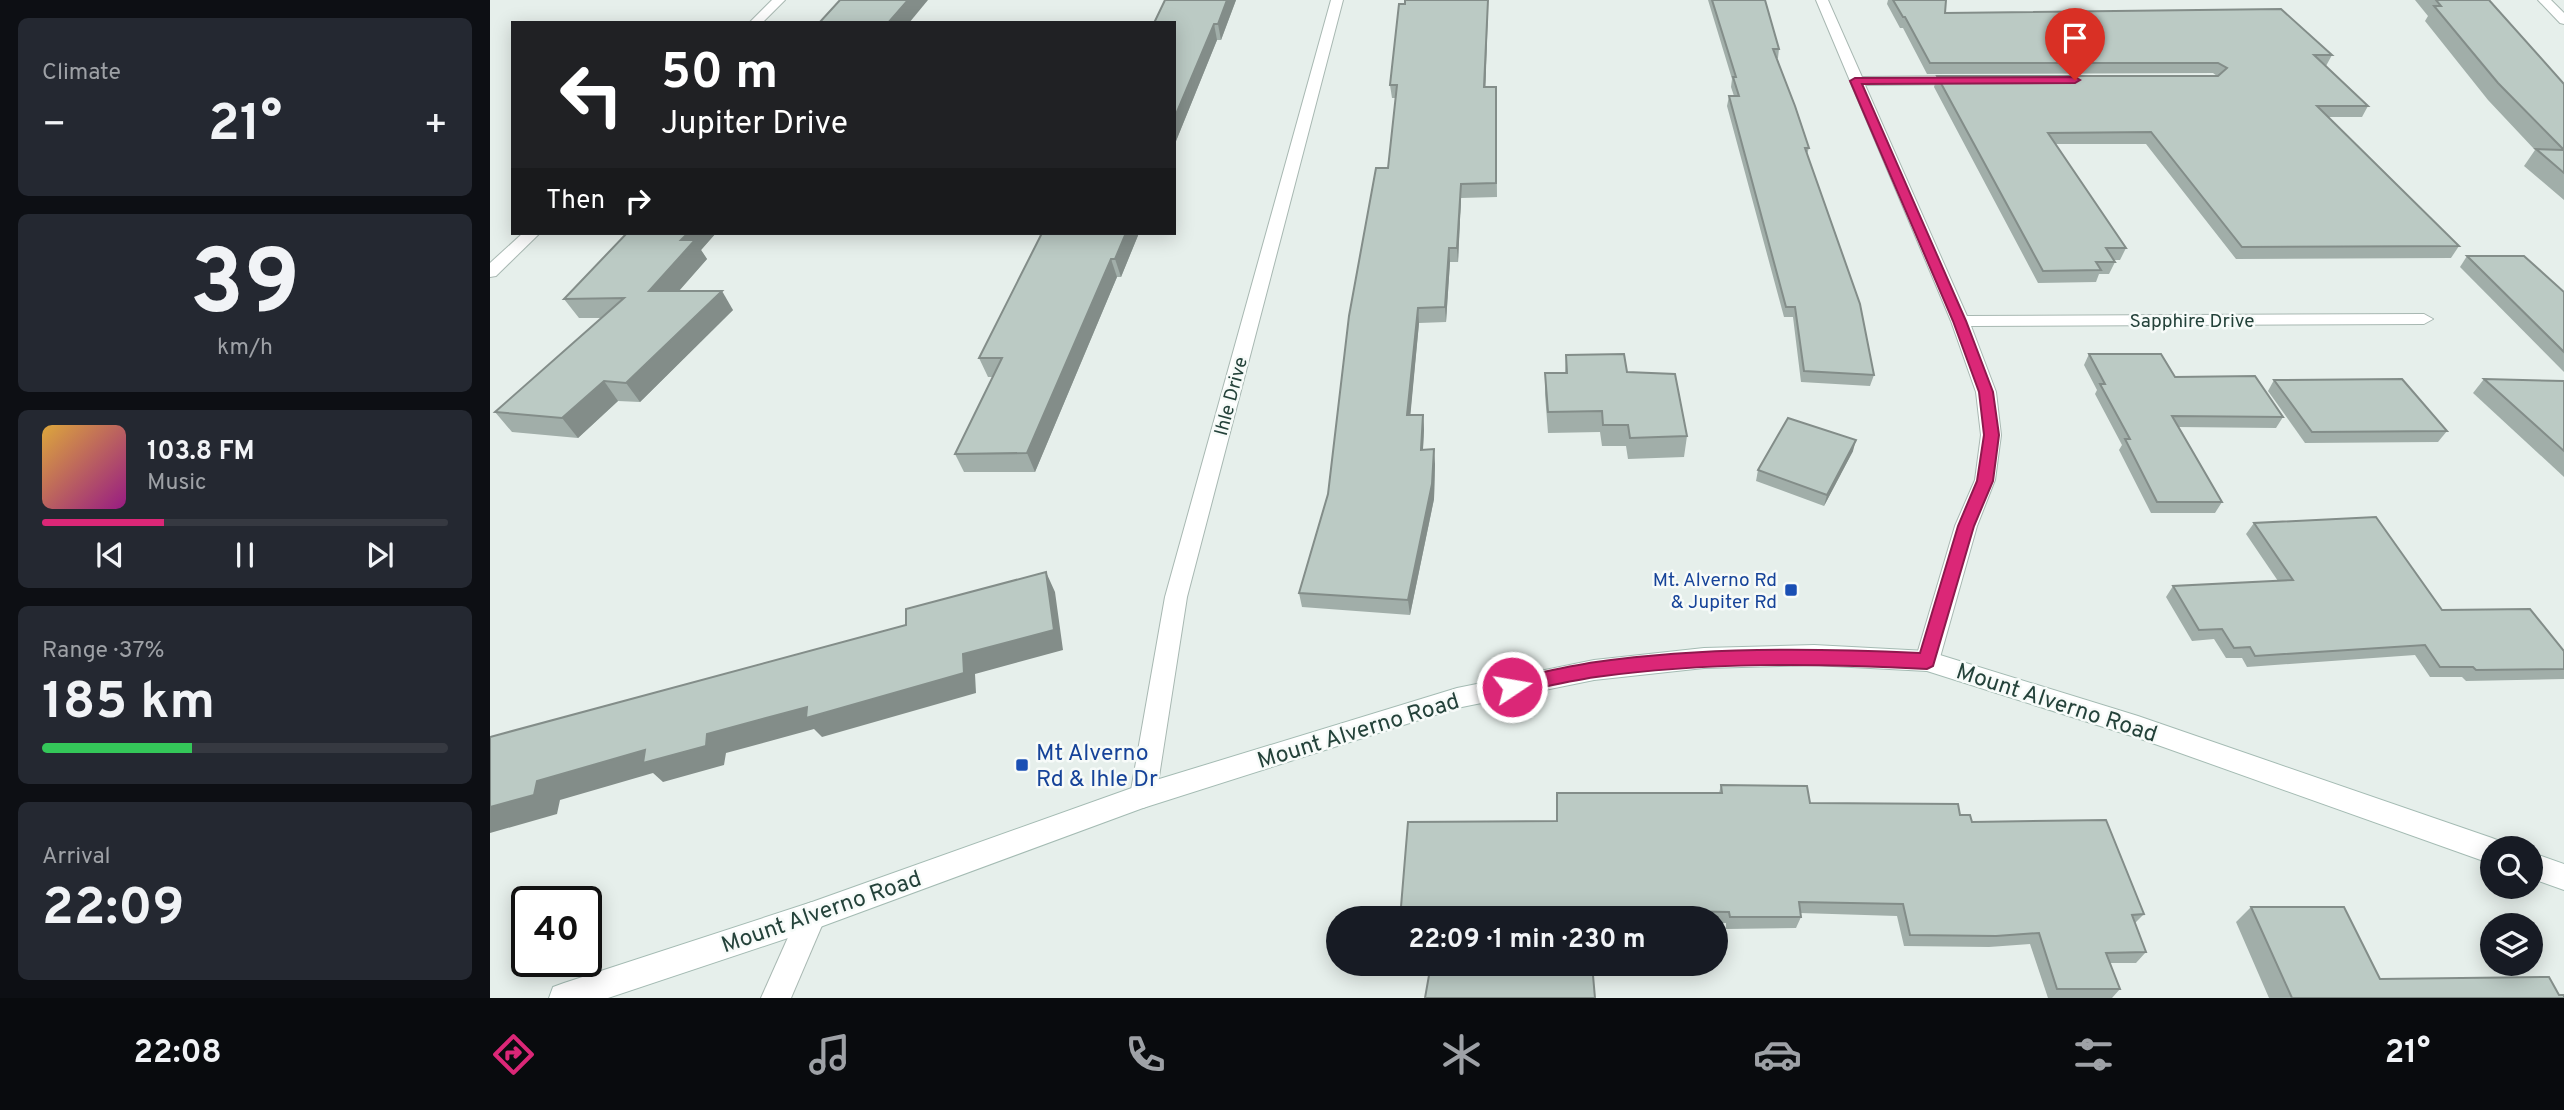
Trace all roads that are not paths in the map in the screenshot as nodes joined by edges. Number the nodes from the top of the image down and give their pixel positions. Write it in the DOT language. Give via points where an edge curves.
graph roads {
  1 [pos="779,0"];
  2 [pos="1337,0"];
  3 [pos="1822,0"];
  4 [pos="2544,0"];
  5 [pos="2561,14"];
  6 [pos="757,21"];
  7 [pos="1979,80"];
  8 [pos="1855,81"];
  9 [pos="530,235"];
  10 [pos="491,270"];
  11 [pos="2424,319"];
  12 [pos="1960,321"];
  13 [pos="1927,661"];
  14 [pos="1143,796"];
  15 [pos="2480,847"];
  16 [pos="2543,870"];
  17 [pos="2564,877"];
  18 [pos="812,916"];
  19 [pos="564,998"];
  20 [pos="776,998"];
  1 -- 6 [label="street"];
  2 -- 14 [label="street, Ihle Drive" via="1176,597"];
  3 -- 8 [label="street"];
  4 -- 5 [label="street"];
  7 -- 8 [label="street"];
  8 -- 12 [label="street"];
  9 -- 10 [label="street"];
  11 -- 12 [label="street, Sapphire Drive"];
  12 -- 13 [label="street" via="1986,392 1991,435 1985,481 1966,526"];
  13 -- 14 [label="street, Mount Alverno Road" via="1814,655 1704,658 1594,670 1457,698"];
  13 -- 15 [label="street, Mount Alverno Road" via="2138,727"];
  14 -- 18 [label="street, Mount Alverno Road"];
  16 -- 17 [label="street"];
  18 -- 19 [label="street, Mount Alverno Road"];
  18 -- 20 [label="street"];
}
